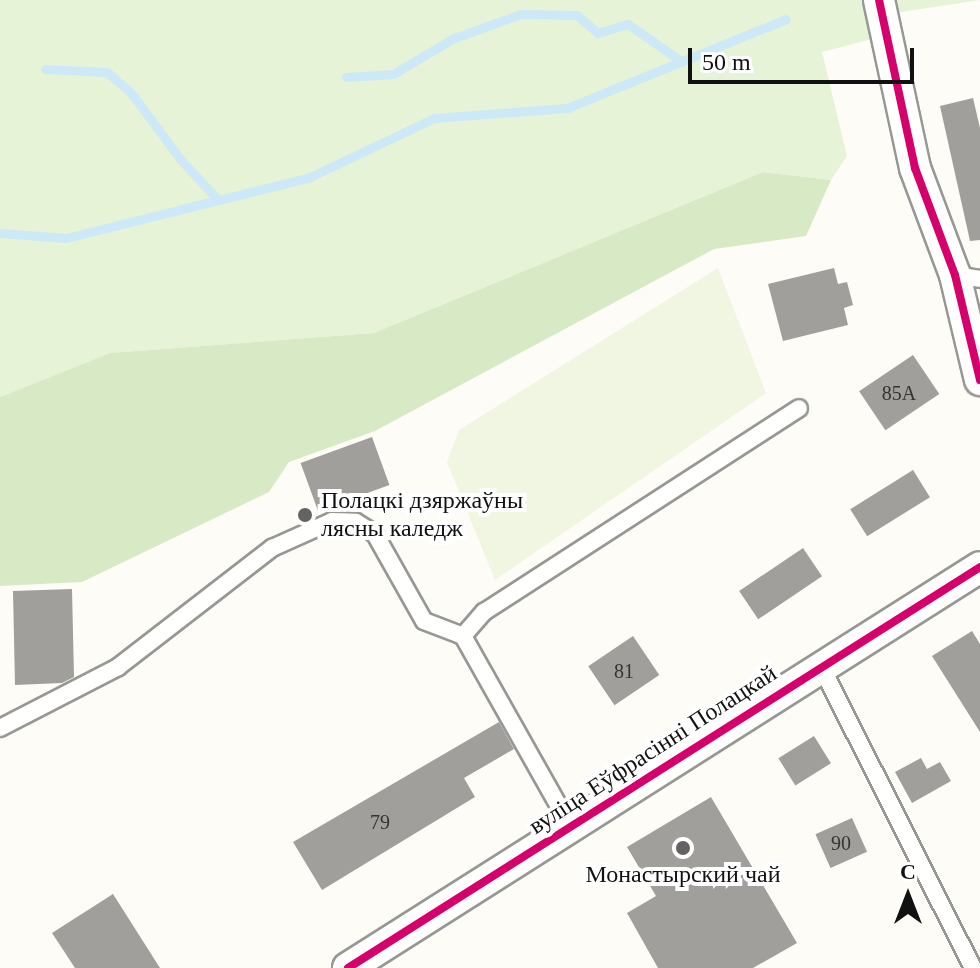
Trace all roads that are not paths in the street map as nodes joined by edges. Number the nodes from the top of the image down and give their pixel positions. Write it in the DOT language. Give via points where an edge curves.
graph roads {
  1 [pos="879,0"];
  2 [pos="967,277"];
  3 [pos="980,380"];
  4 [pos="799,408"];
  5 [pos="980,567"];
  6 [pos="463,636"];
  7 [pos="821,666"];
  8 [pos="0,728"];
  9 [pos="570,826"];
  10 [pos="980,964"];
  11 [pos="348,968"];
  12 [pos="973,968"];
  1 -- 2 [label="street" via="915,168"];
  2 -- 3 [label="street"];
  4 -- 6 [label="lane" via="484,612"];
  5 -- 7 [label="street, вуліца Еўфрасінні Полацкай"];
  6 -- 8 [label="lane" via="424,621 375,534 356,522 332,521 272,548 118,667"];
  6 -- 9 [label="lane"];
  7 -- 9 [label="street, вуліца Еўфрасінні Полацкай"];
  7 -- 12 [label="lane"];
  9 -- 11 [label="street, вуліца Еўфрасінні Полацкай"];
  10 -- 12 [label="lane"];
}
